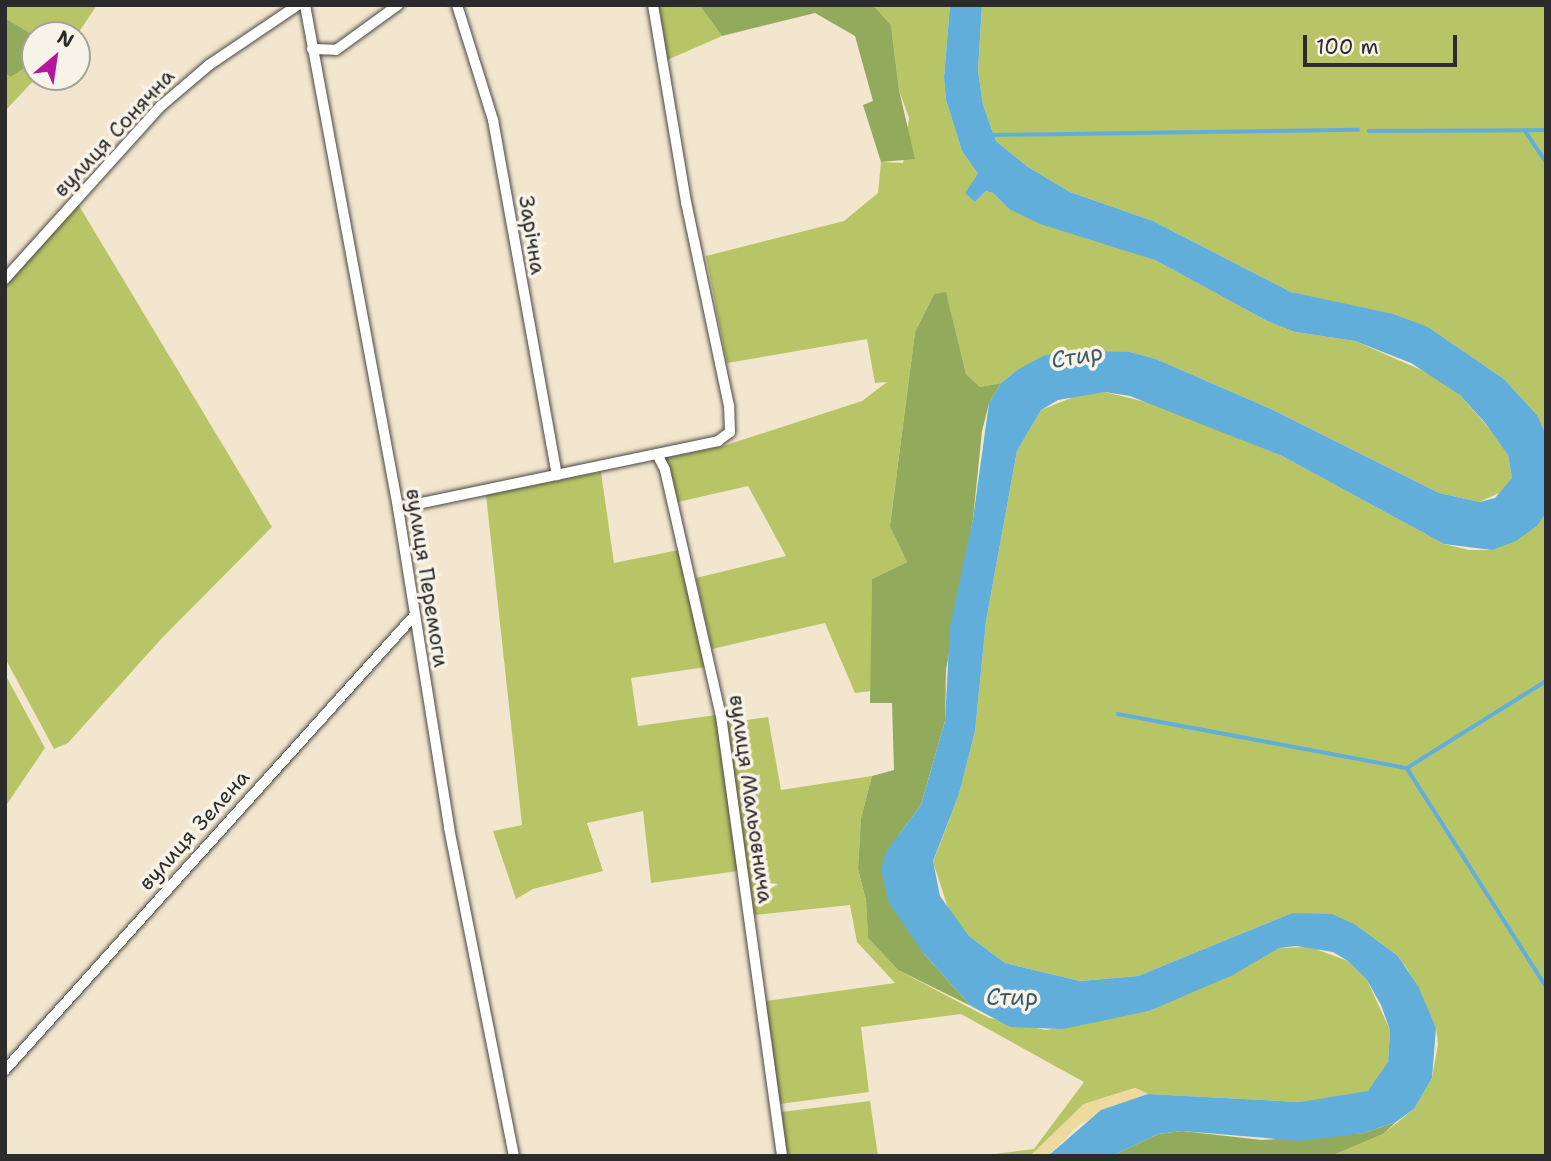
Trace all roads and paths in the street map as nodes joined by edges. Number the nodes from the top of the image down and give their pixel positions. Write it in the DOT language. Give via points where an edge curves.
graph roads {
  1 [pos="298,5"];
  2 [pos="305,5"];
  3 [pos="398,5"];
  4 [pos="457,5"];
  5 [pos="653,5"];
  6 [pos="312,48"];
  7 [pos="5,279"];
  8 [pos="657,454"];
  9 [pos="557,475"];
  10 [pos="398,508"];
  11 [pos="413,617"];
  12 [pos="5,1070"];
  13 [pos="514,1156"];
  14 [pos="782,1156"];
  1 -- 7 [label="street, вулиця Сонячна" via="209,65 171,97"];
  2 -- 6 [label="street, вулиця Перемоги"];
  3 -- 6 [label="street" via="336,50"];
  4 -- 9 [label="street, Зарічна" via="493,120 533,365"];
  5 -- 8 [label="street" via="683,190 732,425 718,441"];
  6 -- 10 [label="street, вулиця Перемоги"];
  8 -- 9 [label="street"];
  8 -- 14 [label="street, вулиця Мальовнича" via="665,470 721,716"];
  9 -- 10 [label="street"];
  10 -- 11 [label="street, вулиця Перемоги"];
  11 -- 12 [label="street, вулиця Зелена"];
  11 -- 13 [label="street, вулиця Перемоги"];
}
